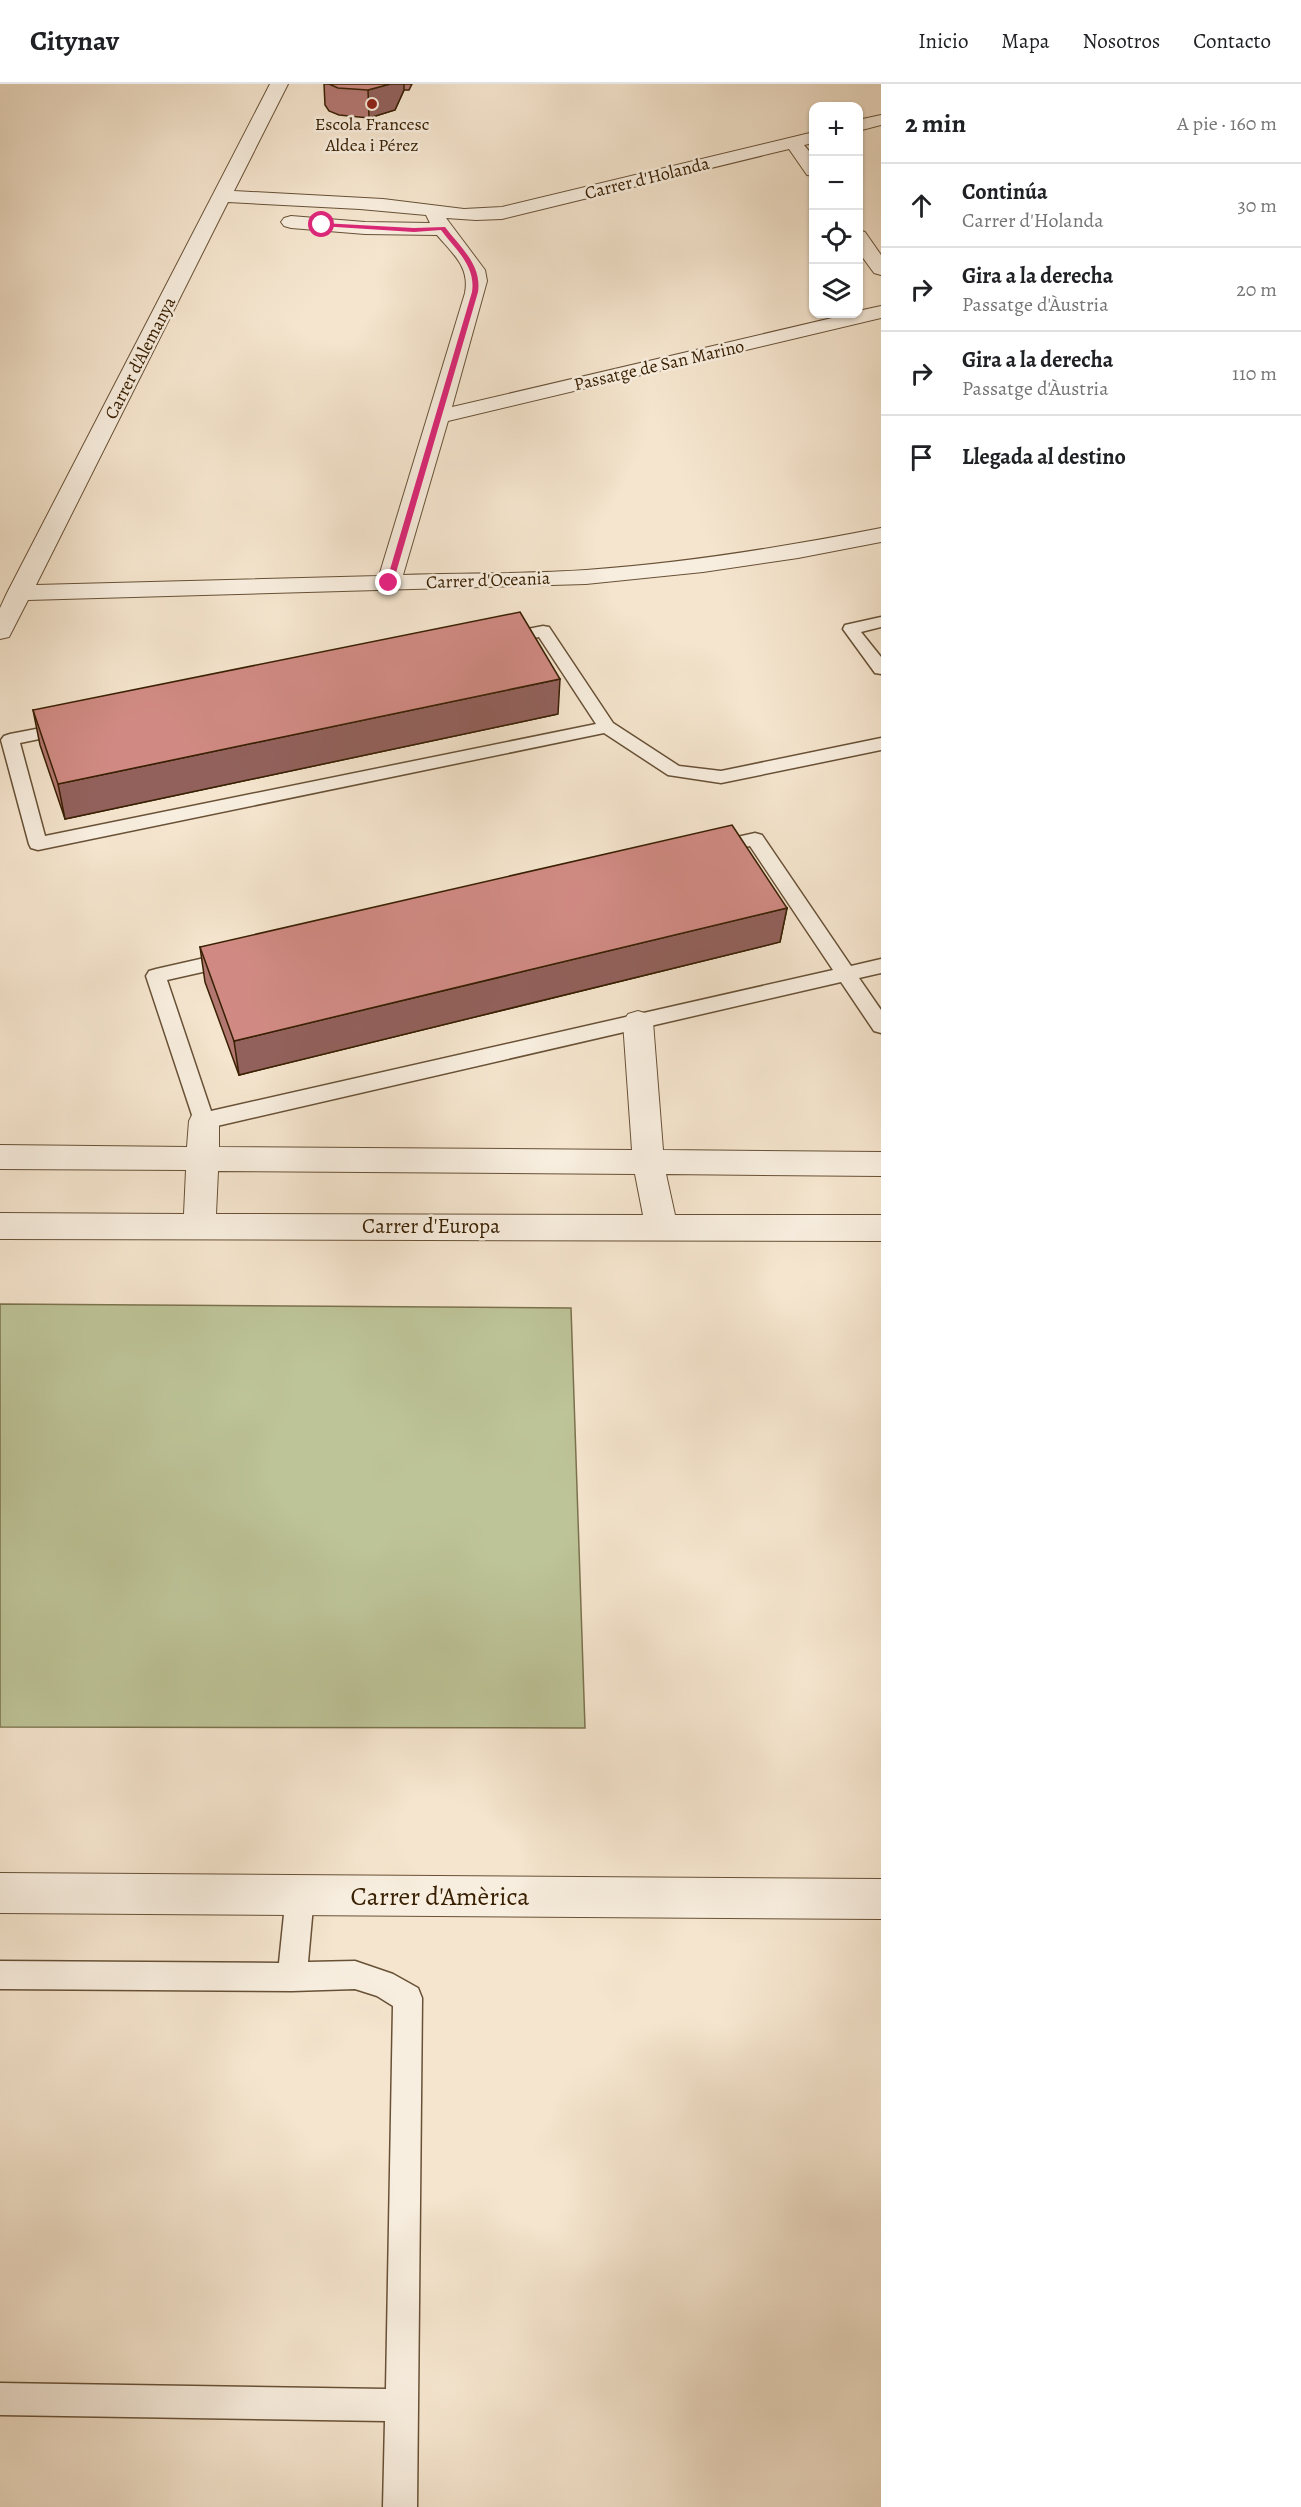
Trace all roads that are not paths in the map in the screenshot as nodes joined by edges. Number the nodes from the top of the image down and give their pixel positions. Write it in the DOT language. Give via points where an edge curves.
graph roads {
  1 [pos="279,84"];
  2 [pos="881,120"];
  3 [pos="863,125"];
  4 [pos="809,138"];
  5 [pos="794,142"];
  6 [pos="809,165"];
  7 [pos="222,196"];
  8 [pos="212,217"];
  9 [pos="235,218"];
  10 [pos="438,219"];
  11 [pos="268,221"];
  12 [pos="863,243"];
  13 [pos="881,269"];
  14 [pos="881,312"];
  15 [pos="438,417"];
  16 [pos="881,535"];
  17 [pos="389,583"];
  18 [pos="19,593"];
  19 [pos="881,622"];
  20 [pos="0,632"];
  21 [pos="485,643"];
  22 [pos="881,669"];
  23 [pos="80,726"];
  24 [pos="606,727"];
  25 [pos="881,744"];
  26 [pos="697,852"];
  27 [pos="248,954"];
  28 [pos="881,966"];
  29 [pos="846,974"];
  30 [pos="638,1022"];
  31 [pos="881,1026"];
  32 [pos="204,1121"];
  33 [pos="0,1157"];
  34 [pos="204,1159"];
  35 [pos="648,1163"];
  36 [pos="881,1164"];
  37 [pos="0,1226"];
  38 [pos="200,1226"];
  39 [pos="661,1227"];
  40 [pos="881,1228"];
  41 [pos="0,1893"];
  42 [pos="300,1895"];
  43 [pos="881,1899"];
  44 [pos="0,1975"];
  45 [pos="292,1977"];
  46 [pos="0,2399"];
  47 [pos="402,2405"];
  48 [pos="400,2507"];
  1 -- 7 [label="street, Carrer d'Alemanya"];
  2 -- 3 [label="street"];
  4 -- 5 [label="street, Carrer d'Holanda"];
  5 -- 6 [label="street"];
  5 -- 10 [label="street, Carrer d'Holanda" via="480,216 453,227"];
  7 -- 8 [label="street, Carrer d'Alemanya"];
  7 -- 10 [label="street, Carrer d'Holanda" via="406,207"];
  8 -- 9 [label="street"];
  8 -- 18 [label="street, Carrer d'Alemanya"];
  10 -- 11 [label="street, Carrer d'Holanda" via="375,229"];
  10 -- 15 [label="street" via="475,270 477,280"];
  12 -- 13 [label="street"];
  14 -- 15 [label="street, Passatge de San Marino"];
  15 -- 17 [label="street"];
  16 -- 17 [label="street, Carrer d'Oceania" via="692,567 586,577"];
  17 -- 18 [label="street, Carrer d'Oceania"];
  18 -- 20 [label="street, Carrer d'Alemanya"];
  19 -- 22 [label="lane" via="851,629"];
  21 -- 24 [label="lane" via="543,631"];
  23 -- 24 [label="lane" via="10,740 38,844"];
  24 -- 25 [label="lane" via="674,771 721,777"];
  26 -- 29 [label="lane" via="755,838"];
  27 -- 32 [label="lane" via="156,976"];
  28 -- 29 [label="lane"];
  29 -- 30 [label="lane"];
  29 -- 31 [label="lane"];
  30 -- 32 [label="lane"];
  30 -- 35 [label="street"];
  32 -- 34 [label="street"];
  33 -- 34 [label="street"];
  34 -- 35 [label="street"];
  34 -- 38 [label="street"];
  35 -- 36 [label="street"];
  35 -- 39 [label="street"];
  37 -- 38 [label="street, Carrer d'Europa"];
  38 -- 39 [label="street, Carrer d'Europa"];
  39 -- 40 [label="street, Carrer d'Europa"];
  41 -- 42 [label="street, Carrer d'Amèrica"];
  42 -- 43 [label="street, Carrer d'Amèrica"];
  42 -- 45 [label="lane"];
  44 -- 45 [label="lane"];
  45 -- 47 [label="lane" via="355,1975 408,1998"];
  46 -- 47 [label="lane"];
  47 -- 48 [label="lane"];
}
